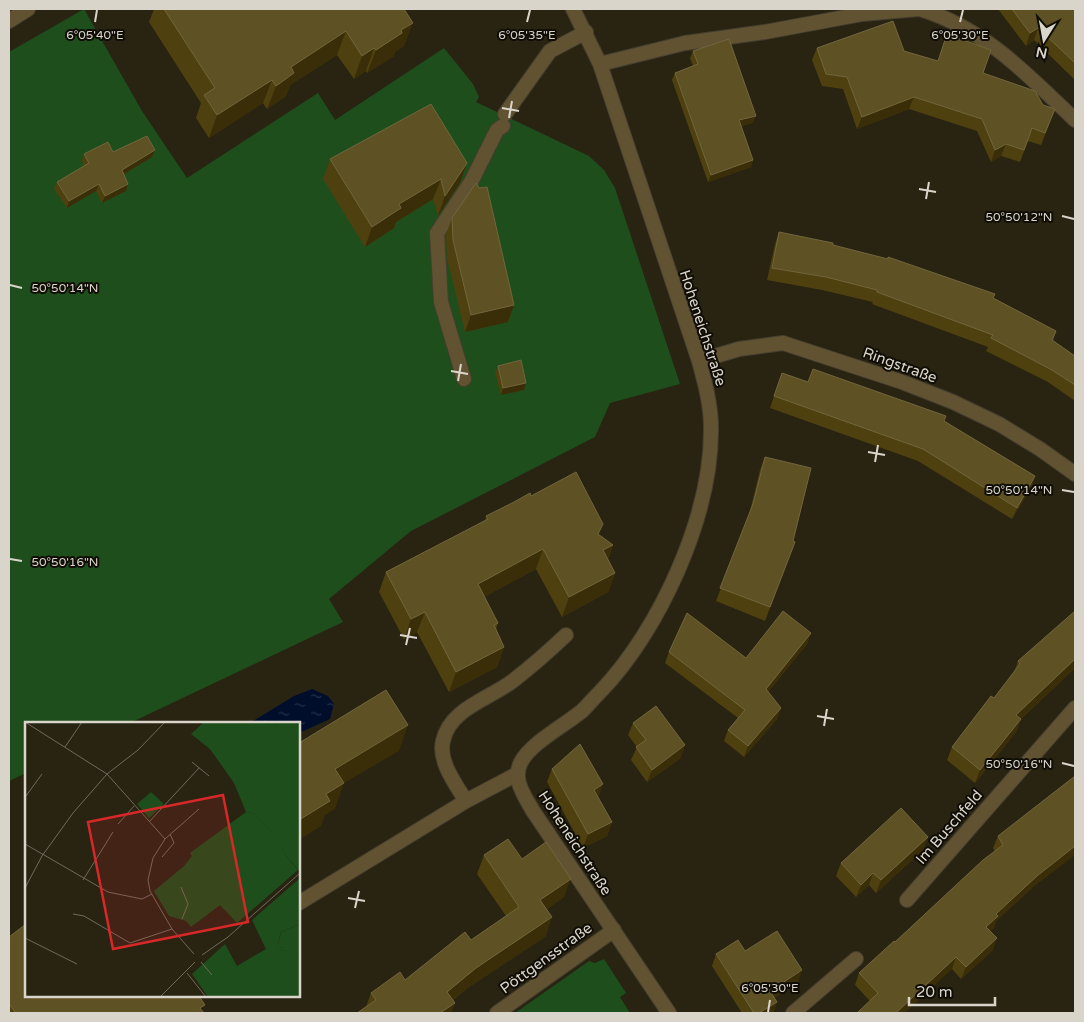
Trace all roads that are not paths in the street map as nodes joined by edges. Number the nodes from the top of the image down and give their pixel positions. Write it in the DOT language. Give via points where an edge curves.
graph roads {
  1 [pos="28,9"];
  2 [pos="573,9"];
  3 [pos="919,9"];
  4 [pos="862,12"];
  5 [pos="9,20"];
  6 [pos="586,32"];
  7 [pos="600,64"];
  8 [pos="1075,120"];
  9 [pos="699,361"];
  10 [pos="464,379"];
  11 [pos="1075,474"];
  12 [pos="566,634"];
  13 [pos="1075,708"];
  14 [pos="516,774"];
  15 [pos="466,801"];
  16 [pos="907,900"];
  17 [pos="300,902"];
  18 [pos="614,930"];
  19 [pos="856,959"];
  20 [pos="497,1013"];
  21 [pos="669,1013"];
  22 [pos="793,1013"];
  1 -- 5 [label="street"];
  2 -- 6 [label="street, Hoheneichstraße"];
  3 -- 4 [label="street"];
  3 -- 8 [label="street" via="945,17 980,36"];
  4 -- 7 [label="street" via="765,32 685,43"];
  6 -- 7 [label="street, Hoheneichstraße"];
  6 -- 10 [label="street" via="550,51 497,130 471,182 437,233 441,302"];
  7 -- 9 [label="street, Hoheneichstraße"];
  9 -- 11 [label="street, Ringstraße" via="739,349 783,342 953,402 1040,448"];
  9 -- 14 [label="street, Hoheneichstraße" via="711,428 706,475 691,536 662,604 640,644 613,679 582,710 534,748 522,760"];
  12 -- 15 [label="street" via="512,682 465,710 450,724 442,742 443,758"];
  13 -- 16 [label="street, Im Buschfeld"];
  14 -- 15 [label="street"];
  14 -- 18 [label="street, Hoheneichstraße" via="521,791 533,811"];
  15 -- 17 [label="street"];
  18 -- 20 [label="street, Pöttgensstraße"];
  18 -- 21 [label="street, Hoheneichstraße"];
  19 -- 22 [label="street"];
}
